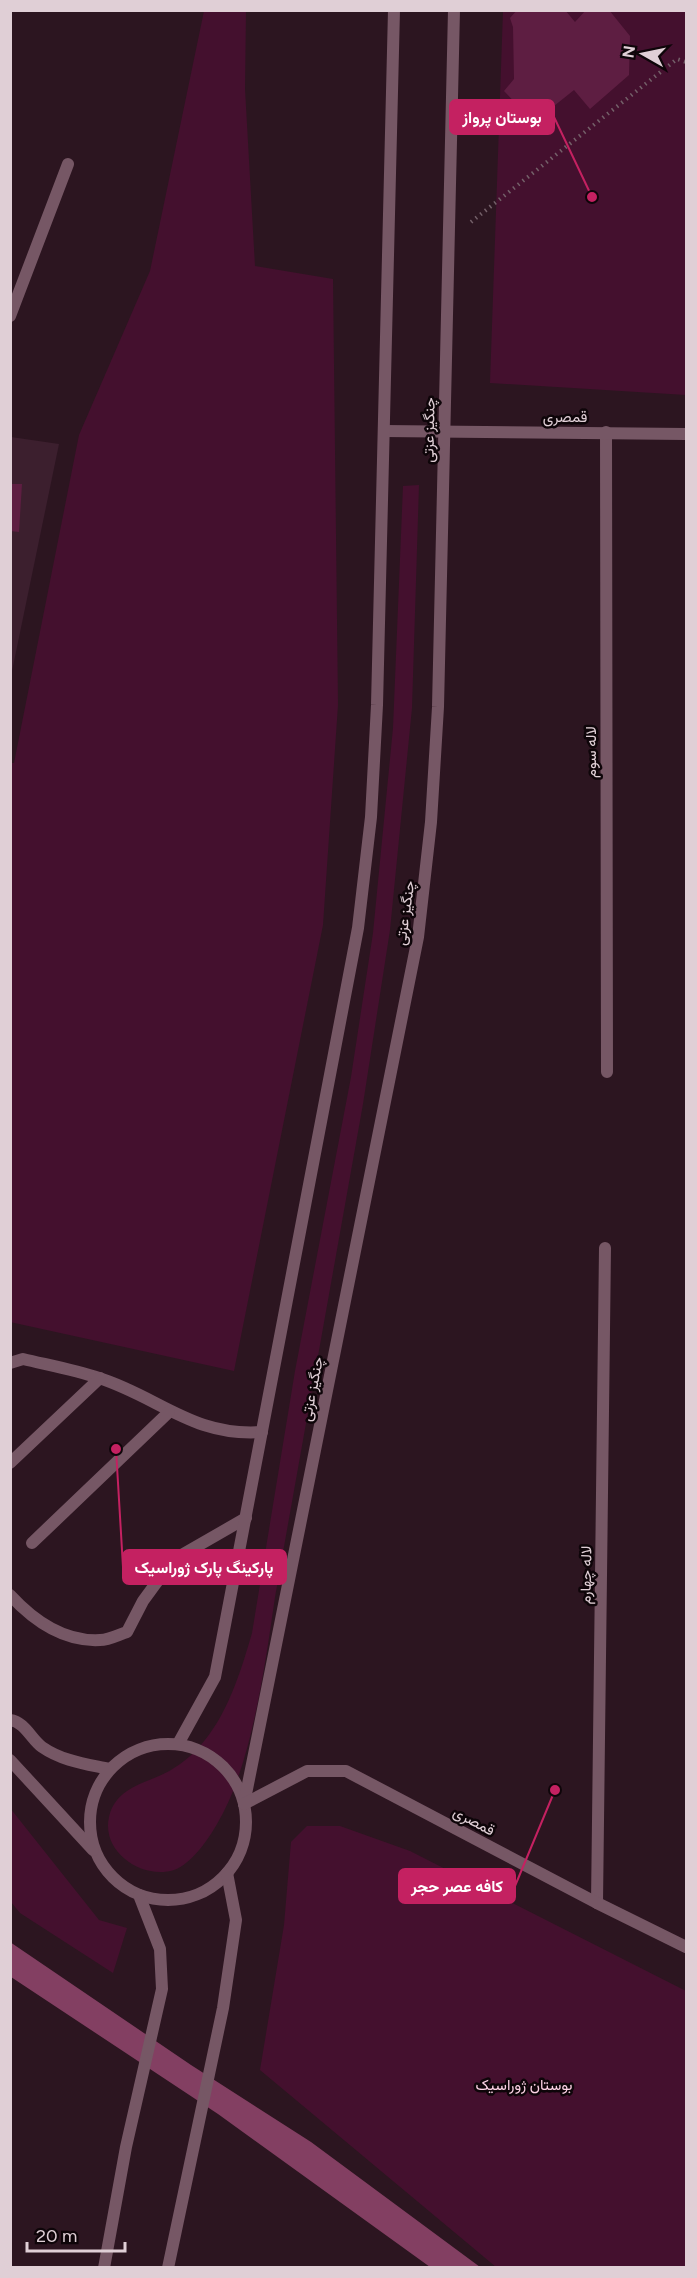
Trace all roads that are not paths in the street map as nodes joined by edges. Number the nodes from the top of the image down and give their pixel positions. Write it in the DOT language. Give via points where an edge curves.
graph roads {
  1 [pos="394,10"];
  2 [pos="454,10"];
  3 [pos="68,164"];
  4 [pos="10,316"];
  5 [pos="384,430"];
  6 [pos="444,431"];
  7 [pos="606,432"];
  8 [pos="687,434"];
  9 [pos="607,1072"];
  10 [pos="605,1248"];
  11 [pos="10,1363"];
  12 [pos="100,1378"];
  13 [pos="169,1412"];
  14 [pos="262,1432"];
  15 [pos="10,1463"];
  16 [pos="246,1518"];
  17 [pos="32,1543"];
  18 [pos="10,1595"];
  19 [pos="10,1719"];
  20 [pos="178,1744"];
  21 [pos="10,1760"];
  22 [pos="110,1769"];
  23 [pos="244,1804"];
  24 [pos="95,1851"];
  25 [pos="227,1873"];
  26 [pos="139,1895"];
  27 [pos="597,1903"];
  28 [pos="687,1947"];
  29 [pos="104,2268"];
  30 [pos="168,2268"];
  1 -- 5 [label="street"];
  2 -- 6 [label="street, چنگیز عزتی"];
  3 -- 4 [label="street"];
  5 -- 6 [label="street, قمصری"];
  5 -- 14 [label="street" via="377,705 361,906"];
  6 -- 7 [label="street, قمصری"];
  6 -- 23 [label="street, چنگیز عزتی" via="437,719 418,937"];
  7 -- 8 [label="street, قمصری"];
  7 -- 9 [label="street, لاله سوم"];
  10 -- 27 [label="street, لاله چهارم"];
  11 -- 12 [label="street" via="23,1359"];
  12 -- 13 [label="street"];
  12 -- 15 [label="street"];
  13 -- 14 [label="street" via="238,1434"];
  13 -- 17 [label="street"];
  14 -- 16 [label="street"];
  16 -- 18 [label="street" via="173,1560 143,1601 127,1632 102,1640 79,1639 36,1622"];
  16 -- 20 [label="street" via="215,1677"];
  19 -- 22 [label="street" via="18,1721 41,1746 67,1760"];
  20 -- 22 [label="street" via="155,1744 130,1752"];
  20 -- 23 [label="street" via="201,1750 221,1763"];
  21 -- 24 [label="street"];
  22 -- 24 [label="street" via="97,1787 91,1808 89,1830"];
  23 -- 25 [label="street" via="246,1828"];
  23 -- 27 [label="street, قمصری" via="307,1771 346,1771"];
  24 -- 26 [label="street" via="105,1870"];
  25 -- 26 [label="street" via="209,1889 186,1898 162,1900"];
  25 -- 30 [label="street" via="236,1920 224,2008"];
  26 -- 29 [label="street" via="160,1949 162,1989 126,2147"];
  27 -- 28 [label="street, قمصری"];
}
